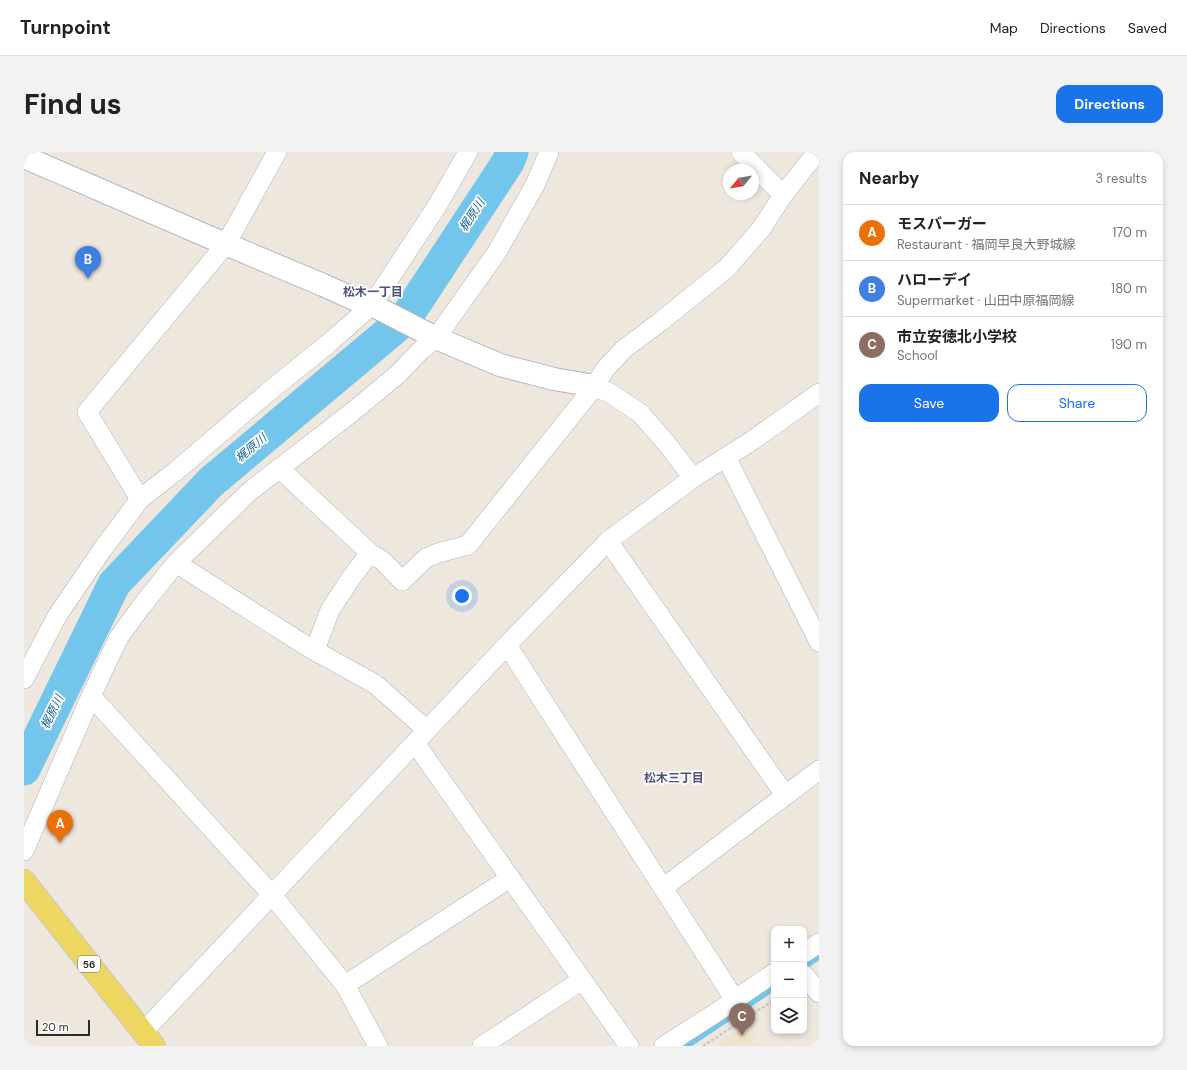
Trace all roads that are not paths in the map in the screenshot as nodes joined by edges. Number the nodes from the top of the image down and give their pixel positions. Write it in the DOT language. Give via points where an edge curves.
graph roads {
  1 [pos="277,152"];
  2 [pos="468,152"];
  3 [pos="550,152"];
  4 [pos="741,152"];
  5 [pos="817,152"];
  6 [pos="28,158"];
  7 [pos="783,195"];
  8 [pos="226,244"];
  9 [pos="372,305"];
  10 [pos="436,338"];
  11 [pos="594,387"];
  12 [pos="819,393"];
  13 [pos="726,457"];
  14 [pos="280,468"];
  15 [pos="692,478"];
  16 [pos="140,498"];
  17 [pos="608,541"];
  18 [pos="370,554"];
  19 [pos="176,563"];
  20 [pos="819,642"];
  21 [pos="507,644"];
  22 [pos="315,650"];
  23 [pos="24,677"];
  24 [pos="92,696"];
  25 [pos="421,736"];
  26 [pos="819,770"];
  27 [pos="785,795"];
  28 [pos="24,851"];
  29 [pos="510,878"];
  30 [pos="24,881"];
  31 [pos="663,888"];
  32 [pos="272,894"];
  33 [pos="819,943"];
  34 [pos="807,951"];
  35 [pos="771,975"];
  36 [pos="807,979"];
  37 [pos="582,980"];
  38 [pos="345,985"];
  39 [pos="819,993"];
  40 [pos="735,1000"];
  41 [pos="149,1039"];
  42 [pos="378,1046"];
  43 [pos="482,1046"];
  44 [pos="629,1046"];
  45 [pos="664,1046"];
  1 -- 8 [label="street"];
  2 -- 9 [label="street" via="437,206"];
  3 -- 10 [label="street" via="497,252"];
  4 -- 7 [label="street"];
  5 -- 7 [label="street"];
  6 -- 8 [label="street"];
  7 -- 11 [label="street" via="761,229 727,268 624,349 606,368"];
  8 -- 9 [label="street"];
  8 -- 16 [label="street" via="87,412"];
  9 -- 10 [label="street"];
  9 -- 16 [label="street" via="176,471"];
  10 -- 11 [label="street" via="500,365"];
  10 -- 14 [label="street" via="398,374"];
  11 -- 15 [label="street" via="610,393 640,412"];
  11 -- 18 [label="street" via="468,545 438,552 426,558 402,581 383,561"];
  12 -- 13 [label="street"];
  13 -- 15 [label="street"];
  13 -- 20 [label="street"];
  14 -- 18 [label="street"];
  14 -- 19 [label="street" via="248,492"];
  15 -- 17 [label="street"];
  16 -- 23 [label="street" via="57,616"];
  17 -- 21 [label="street"];
  17 -- 27 [label="street"];
  18 -- 22 [label="street" via="330,610"];
  19 -- 22 [label="street"];
  19 -- 24 [label="street" via="118,637"];
  21 -- 25 [label="street"];
  21 -- 31 [label="street"];
  22 -- 25 [label="street" via="375,684"];
  24 -- 28 [label="street"];
  24 -- 32 [label="street"];
  25 -- 29 [label="street"];
  25 -- 32 [label="street"];
  26 -- 27 [label="street"];
  27 -- 31 [label="street"];
  29 -- 37 [label="street"];
  29 -- 38 [label="street"];
  30 -- 41 [label="main road, 56"];
  31 -- 40 [label="street"];
  32 -- 38 [label="street"];
  32 -- 41 [label="street"];
  33 -- 34 [label="street"];
  35 -- 40 [label="street"];
  36 -- 39 [label="street"];
  37 -- 43 [label="street"];
  37 -- 44 [label="street"];
  38 -- 42 [label="street"];
  40 -- 45 [label="street"];
}
